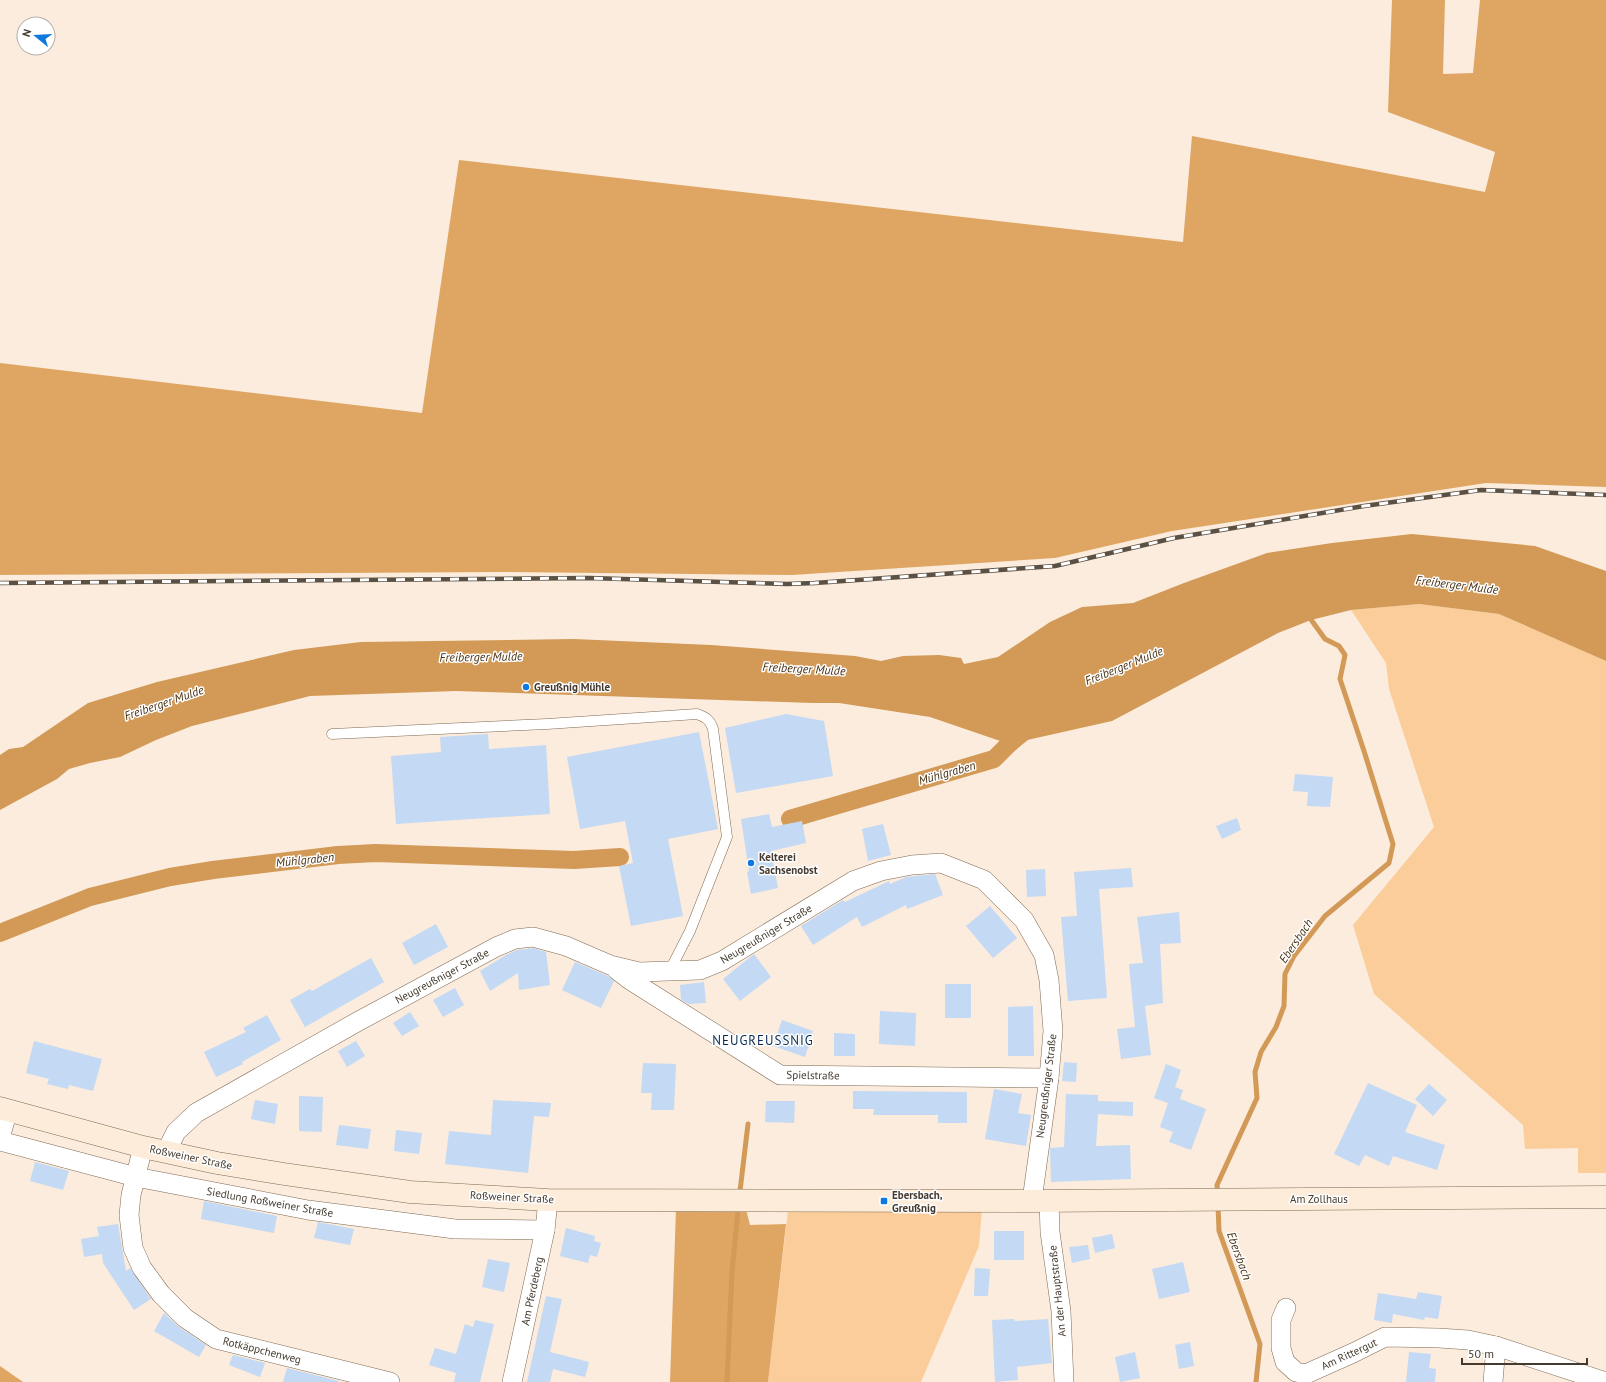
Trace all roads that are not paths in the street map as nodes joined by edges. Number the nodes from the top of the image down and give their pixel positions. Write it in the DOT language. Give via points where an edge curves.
graph roads {
  1 [pos="332,734"];
  2 [pos="610,965"];
  3 [pos="669,972"];
  4 [pos="1049,1078"];
  5 [pos="4,1109"];
  6 [pos="0,1138"];
  7 [pos="0,1142"];
  8 [pos="143,1146"];
  9 [pos="166,1152"];
  10 [pos="136,1177"];
  11 [pos="1606,1197"];
  12 [pos="548,1200"];
  13 [pos="1041,1201"];
  14 [pos="545,1230"];
  15 [pos="1286,1308"];
  16 [pos="1496,1346"];
  17 [pos="1295,1377"];
  18 [pos="390,1382"];
  19 [pos="512,1382"];
  20 [pos="1064,1382"];
  21 [pos="1493,1382"];
  22 [pos="1606,1382"];
  1 -- 3 [label="lane" via="697,714 704,716 710,721 713,729 727,837 690,931"];
  2 -- 3 [label="street, Neugreußniger Straße" via="639,972"];
  2 -- 4 [label="street, Spielstraße" via="780,1075"];
  2 -- 9 [label="street, Neugreußniger Straße" via="566,946 533,937 515,939 496,947 196,1113 176,1132"];
  3 -- 4 [label="street, Neugreußniger Straße" via="700,970 722,961 853,881 881,871 941,863 984,880 1024,920 1044,955 1050,980 1053,1031"];
  4 -- 13 [label="street, Neugreußniger Straße" via="1036,1170"];
  5 -- 6 [label="street"];
  5 -- 8 [label="main road, Roßweiner Straße"];
  7 -- 10 [label="street, Siedlung Roßweiner Straße"];
  8 -- 9 [label="main road, Roßweiner Straße"];
  8 -- 10 [label="street, Rotkäppchenweg"];
  9 -- 12 [label="main road, Roßweiner Straße" via="284,1174 410,1192"];
  10 -- 14 [label="street, Siedlung Roßweiner Straße" via="308,1210 455,1229"];
  10 -- 18 [label="street, Rotkäppchenweg" via="129,1215 133,1248 142,1268 161,1294 185,1318 216,1339"];
  11 -- 13 [label="main road, Am Zollhaus"];
  12 -- 13 [label="main road, Roßweiner Straße"];
  12 -- 14 [label="street, Am Pferdeberg"];
  13 -- 20 [label="street, An der Hauptstraße" via="1050,1232 1061,1311"];
  14 -- 19 [label="street, Am Pferdeberg"];
  15 -- 17 [label="street, Am Rittergut" via="1281,1320 1281,1348 1285,1362"];
  16 -- 17 [label="street, Am Rittergut" via="1468,1340 1384,1337"];
  16 -- 21 [label="street"];
  16 -- 22 [label="street, Am Rittergut"];
}
